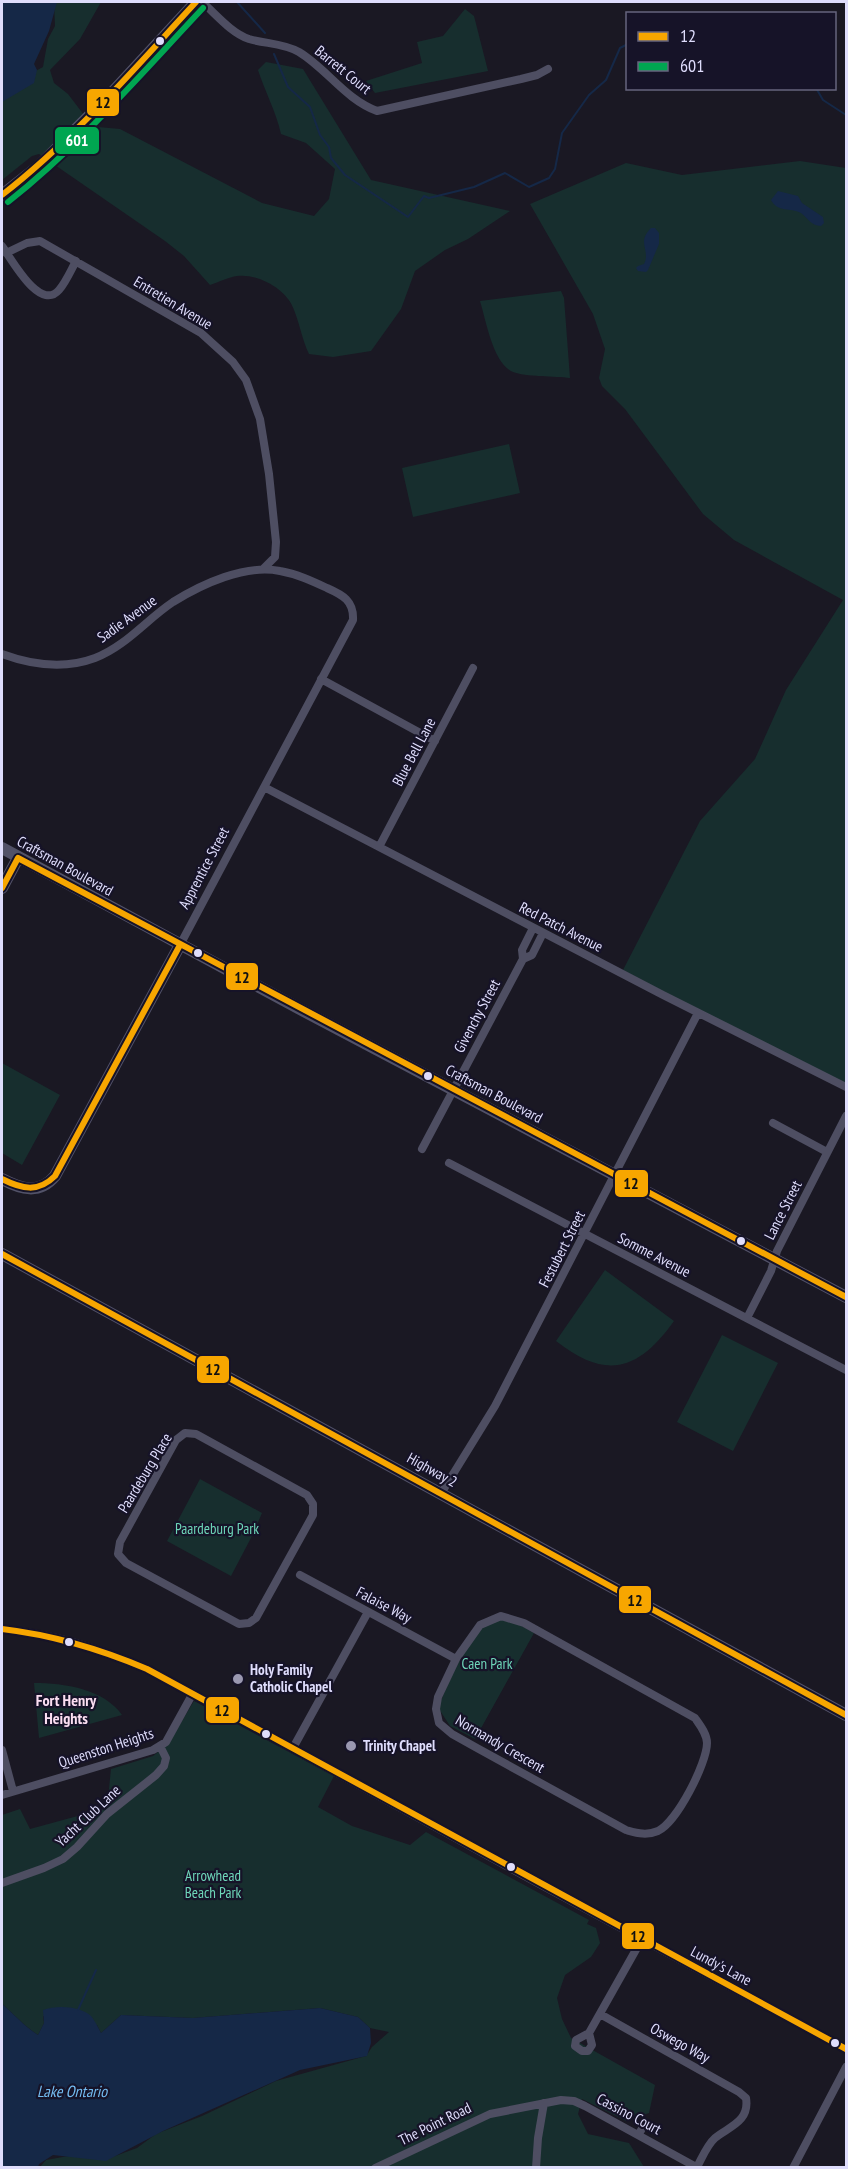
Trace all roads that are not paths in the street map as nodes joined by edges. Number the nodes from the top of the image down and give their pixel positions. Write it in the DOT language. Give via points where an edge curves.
graph roads {
  1 [pos="196,2"];
  2 [pos="202,2"];
  3 [pos="548,69"];
  4 [pos="2,195"];
  5 [pos="4,249"];
  6 [pos="76,261"];
  7 [pos="274,557"];
  8 [pos="263,569"];
  9 [pos="285,572"];
  10 [pos="2,654"];
  11 [pos="473,668"];
  12 [pos="321,679"];
  13 [pos="435,741"];
  14 [pos="264,787"];
  15 [pos="2,848"];
  16 [pos="379,848"];
  17 [pos="18,858"];
  18 [pos="2,888"];
  19 [pos="533,928"];
  20 [pos="543,933"];
  21 [pos="180,945"];
  22 [pos="523,959"];
  23 [pos="698,1013"];
  24 [pos="846,1088"];
  25 [pos="453,1090"];
  26 [pos="846,1116"];
  27 [pos="773,1124"];
  28 [pos="422,1149"];
  29 [pos="827,1152"];
  30 [pos="449,1163"];
  31 [pos="615,1175"];
  32 [pos="2,1179"];
  33 [pos="584,1235"];
  34 [pos="2,1254"];
  35 [pos="774,1259"];
  36 [pos="846,1297"];
  37 [pos="747,1318"];
  38 [pos="846,1370"];
  39 [pos="442,1492"];
  40 [pos="300,1575"];
  41 [pos="278,1579"];
  42 [pos="368,1612"];
  43 [pos="2,1629"];
  44 [pos="456,1659"];
  45 [pos="193,1693"];
  46 [pos="846,1715"];
  47 [pos="160,1746"];
  48 [pos="293,1748"];
  49 [pos="2,1750"];
  50 [pos="12,1791"];
  51 [pos="2,1795"];
  52 [pos="2,1883"];
  53 [pos="642,1939"];
  54 [pos="600,2013"];
  55 [pos="589,2032"];
  56 [pos="846,2049"];
  57 [pos="846,2067"];
  58 [pos="544,2103"];
  59 [pos="645,2123"];
  60 [pos="639,2134"];
  61 [pos="797,2166"];
  62 [pos="697,2167"];
  63 [pos="375,2168"];
  64 [pos="536,2168"];
  1 -- 4 [label="street" via="39,166"];
  2 -- 3 [label="street, Barrett Court" via="238,34 297,51 354,98 377,111 521,79"];
  5 -- 6 [label="street, Entretien Avenue" via="40,241"];
  5 -- 6 [label="street, Entretien Avenue" via="41,295 58,292"];
  6 -- 7 [label="street, Entretien Avenue" via="201,333 233,362 246,380 260,419 269,474"];
  7 -- 8 [label="street"];
  7 -- 9 [label="street"];
  8 -- 9 [label="street, Apprentice Street"];
  8 -- 10 [label="street, Sadie Avenue" via="215,579 173,603 127,640 95,658 47,666"];
  9 -- 12 [label="street, Apprentice Street" via="337,592 354,609"];
  11 -- 13 [label="street, Blue Bell Lane"];
  12 -- 13 [label="street"];
  12 -- 14 [label="street, Apprentice Street"];
  13 -- 16 [label="street, Blue Bell Lane"];
  14 -- 16 [label="street, Red Patch Avenue"];
  14 -- 21 [label="street, Apprentice Street"];
  15 -- 17 [label="street, Craftsman Boulevard"];
  16 -- 19 [label="street, Red Patch Avenue"];
  17 -- 18 [label="street"];
  17 -- 21 [label="street, Craftsman Boulevard"];
  19 -- 20 [label="street, Red Patch Avenue"];
  19 -- 22 [label="street, Givenchy Street" via="522,950"];
  20 -- 22 [label="street, Givenchy Street" via="531,955"];
  20 -- 23 [label="street, Red Patch Avenue"];
  21 -- 25 [label="street, Craftsman Boulevard"];
  21 -- 32 [label="street, Apprentice Street" via="55,1176 43,1186 27,1190"];
  22 -- 25 [label="street, Givenchy Street"];
  23 -- 24 [label="street, Red Patch Avenue"];
  23 -- 31 [label="street, Festubert Street"];
  25 -- 28 [label="street, Givenchy Street"];
  25 -- 31 [label="street, Craftsman Boulevard"];
  26 -- 29 [label="street, Lance Street"];
  27 -- 29 [label="street"];
  29 -- 35 [label="street, Lance Street"];
  30 -- 33 [label="street, Somme Avenue"];
  31 -- 33 [label="street, Festubert Street"];
  31 -- 35 [label="street, Craftsman Boulevard"];
  33 -- 37 [label="street, Somme Avenue"];
  33 -- 39 [label="street, Festubert Street" via="487,1420"];
  34 -- 39 [label="street, Highway 2"];
  35 -- 36 [label="street, Craftsman Boulevard"];
  35 -- 37 [label="street, Lance Street"];
  37 -- 38 [label="street, Somme Avenue"];
  39 -- 46 [label="street, Highway 2"];
  40 -- 42 [label="street, Falaise Way"];
  41 -- 41 [label="street, Paardeburg Place" via="313,1515 313,1504 307,1495 196,1434 185,1433 176,1440 120,1542 118,1554 126,1563 239,1624 256,1618"];
  42 -- 44 [label="street, Falaise Way"];
  42 -- 48 [label="street"];
  43 -- 45 [label="street, Lundy's Lane" via="72,1640 105,1651"];
  44 -- 44 [label="street, Normandy Crescent" via="436,1709 439,1723 452,1734 626,1830 644,1835 660,1830 675,1816 706,1757 708,1740 695,1718 513,1618 501,1616 480,1625"];
  45 -- 47 [label="street, Queenston Heights"];
  45 -- 48 [label="street, Lundy's Lane"];
  47 -- 50 [label="street, Queenston Heights"];
  47 -- 52 [label="street, Yacht Club Lane" via="166,1758 161,1770 107,1814 77,1847 63,1859"];
  48 -- 53 [label="street, Lundy's Lane"];
  49 -- 50 [label="street"];
  50 -- 51 [label="street, Queenston Heights"];
  53 -- 54 [label="street"];
  53 -- 56 [label="street, Lundy's Lane"];
  54 -- 55 [label="street"];
  54 -- 62 [label="street, Oswego Way" via="746,2098 737,2124 715,2138"];
  57 -- 61 [label="street"];
  58 -- 60 [label="street, Cassino Court" via="574,2101"];
  58 -- 63 [label="street, The Point Road" via="472,2120"];
  58 -- 64 [label="street"];
  59 -- 60 [label="street"];
  60 -- 62 [label="street, Cassino Court"];
}
